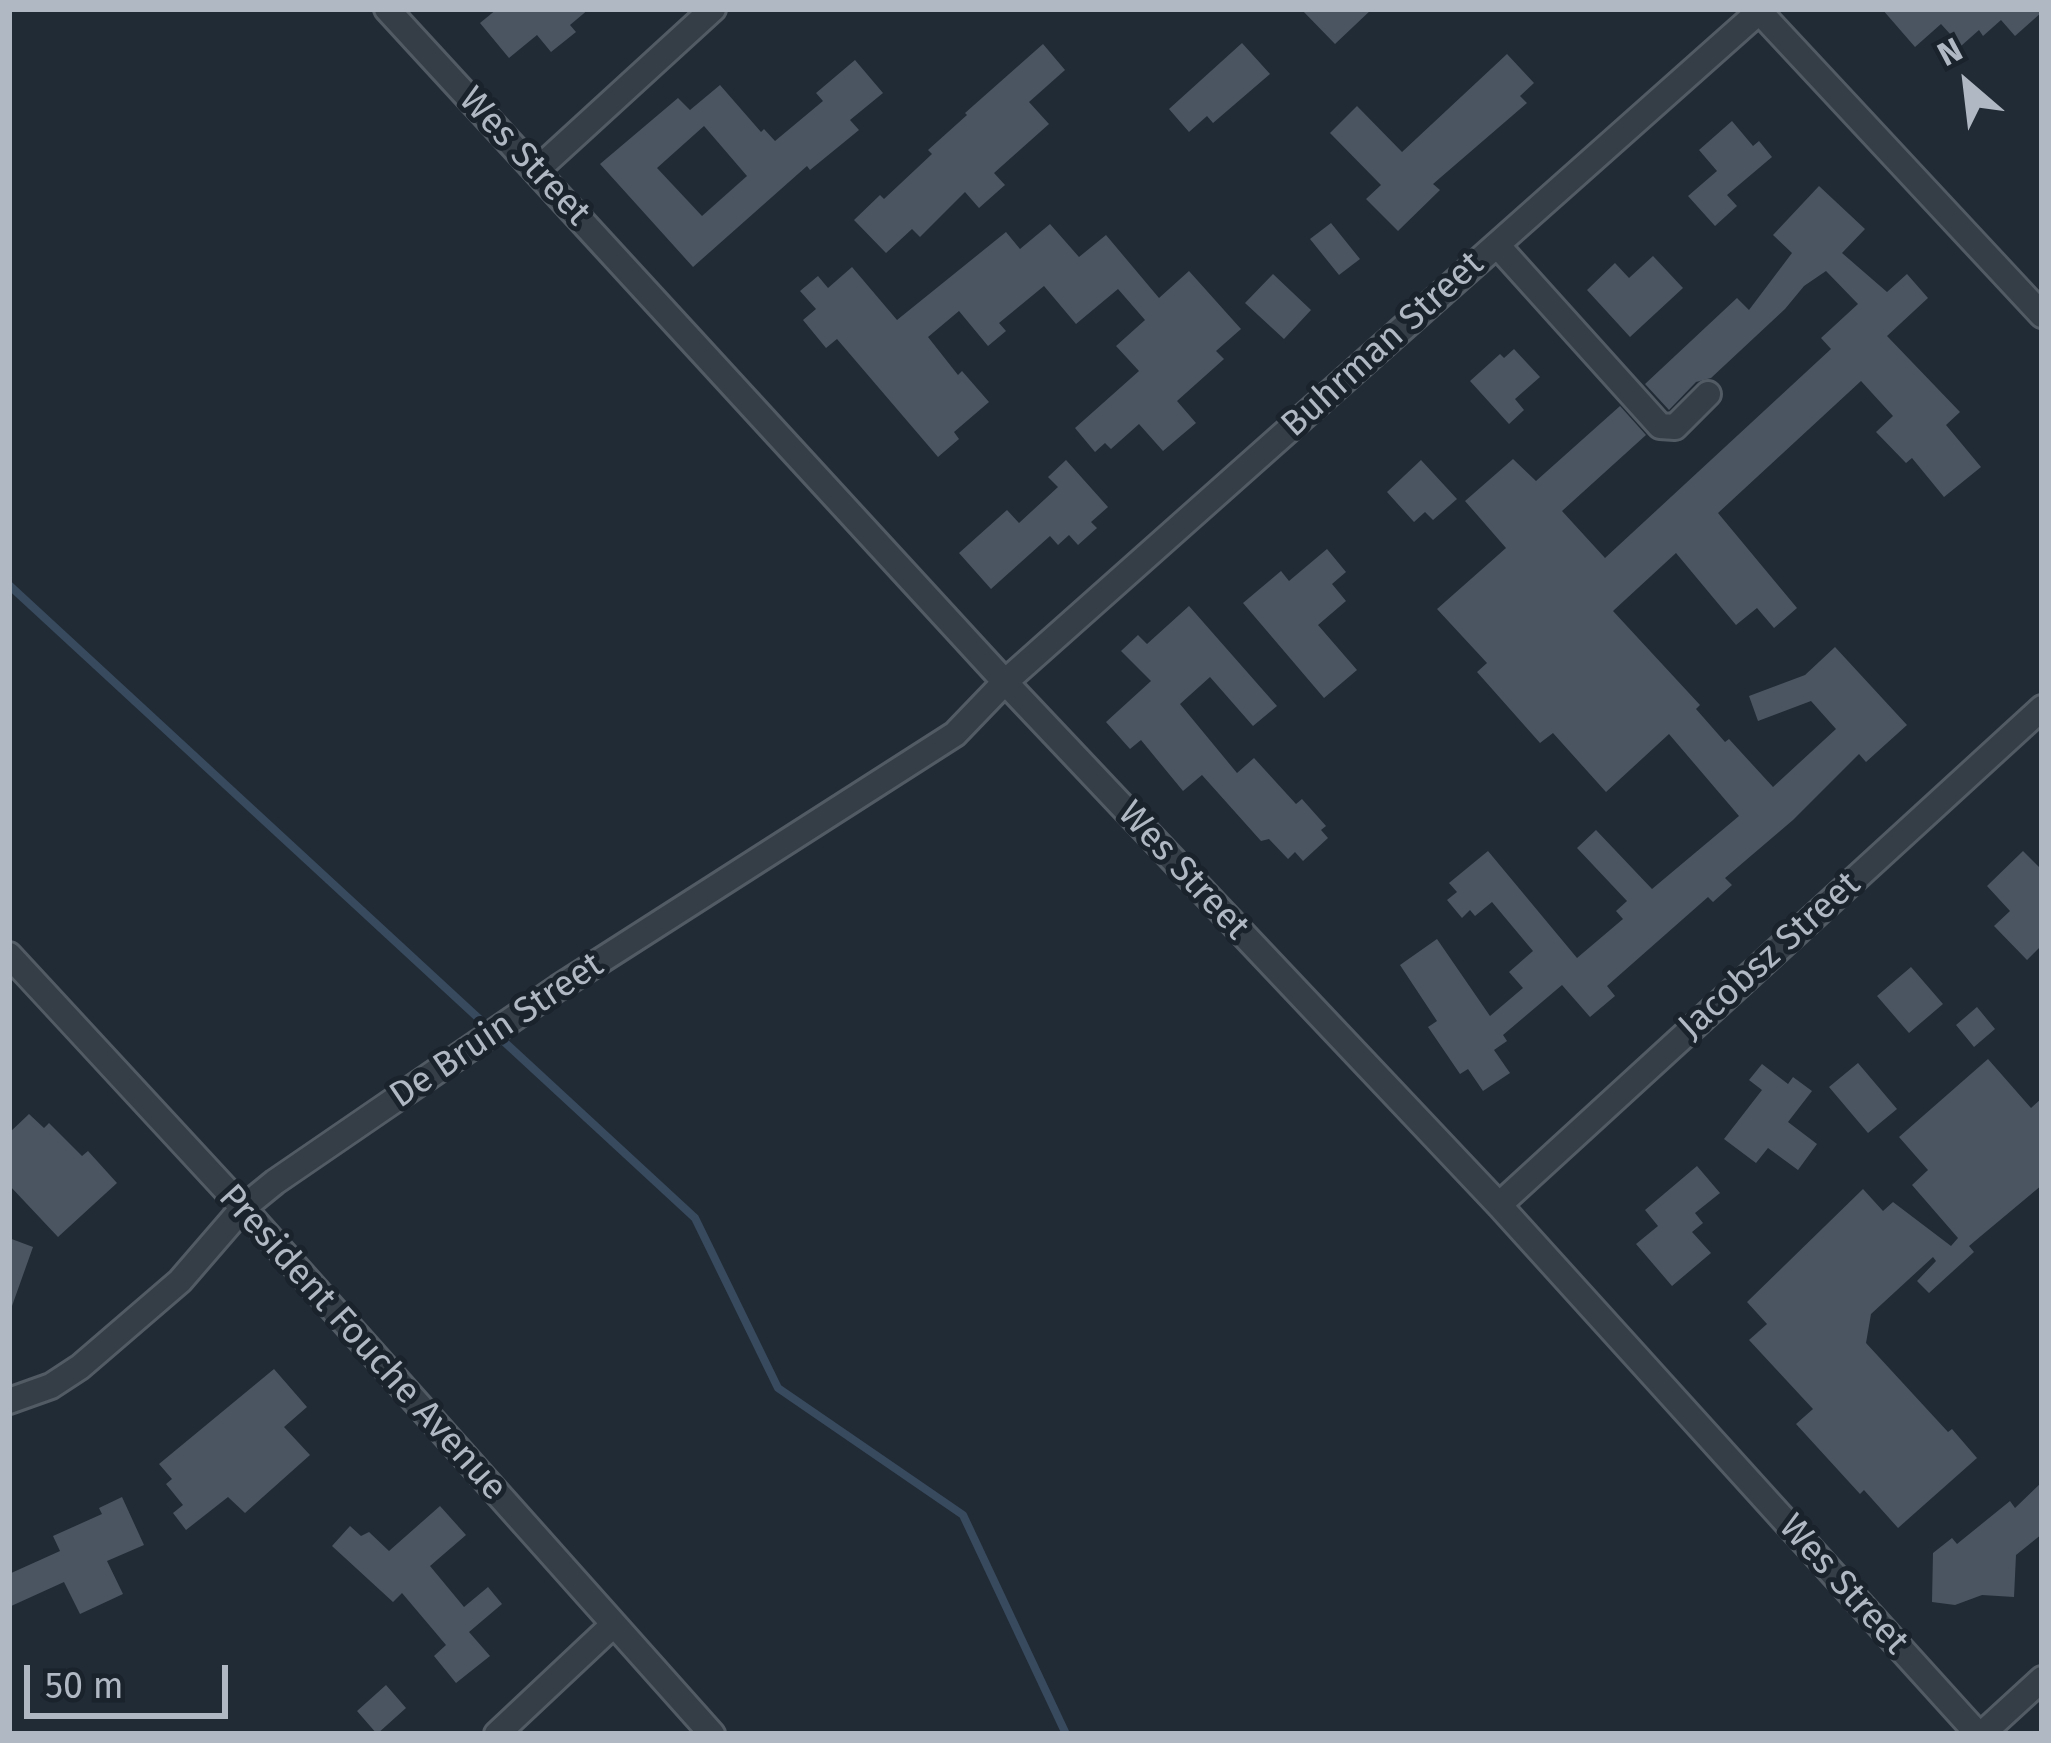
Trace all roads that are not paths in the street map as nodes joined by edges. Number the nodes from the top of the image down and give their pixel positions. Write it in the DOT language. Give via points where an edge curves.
graph roads {
  1 [pos="387,9"];
  2 [pos="713,9"];
  3 [pos="1759,10"];
  4 [pos="537,170"];
  5 [pos="1497,244"];
  6 [pos="2042,315"];
  7 [pos="1708,394"];
  8 [pos="1005,682"];
  9 [pos="2042,708"];
  10 [pos="9,955"];
  11 [pos="1499,1205"];
  12 [pos="243,1208"];
  13 [pos="9,1401"];
  14 [pos="612,1625"];
  15 [pos="2042,1679"];
  16 [pos="497,1734"];
  17 [pos="712,1734"];
  18 [pos="1980,1734"];
  1 -- 4 [label="street, Wes Street"];
  2 -- 4 [label="street"];
  3 -- 5 [label="street, Buhrman Street"];
  3 -- 6 [label="street"];
  4 -- 8 [label="street, Wes Street"];
  5 -- 7 [label="street" via="1660,426 1675,427"];
  5 -- 8 [label="street, Buhrman Street"];
  8 -- 11 [label="street, Wes Street"];
  8 -- 12 [label="street, De Bruin Street" via="955,734 516,1017"];
  9 -- 11 [label="street, Jacobsz Street"];
  10 -- 12 [label="street, President Fouche Avenue"];
  11 -- 18 [label="street, Wes Street"];
  12 -- 13 [label="street, De Bruin Street" via="180,1281 80,1367"];
  12 -- 14 [label="street, President Fouche Avenue"];
  14 -- 16 [label="street"];
  14 -- 17 [label="street, President Fouche Avenue"];
  15 -- 18 [label="street"];
}
